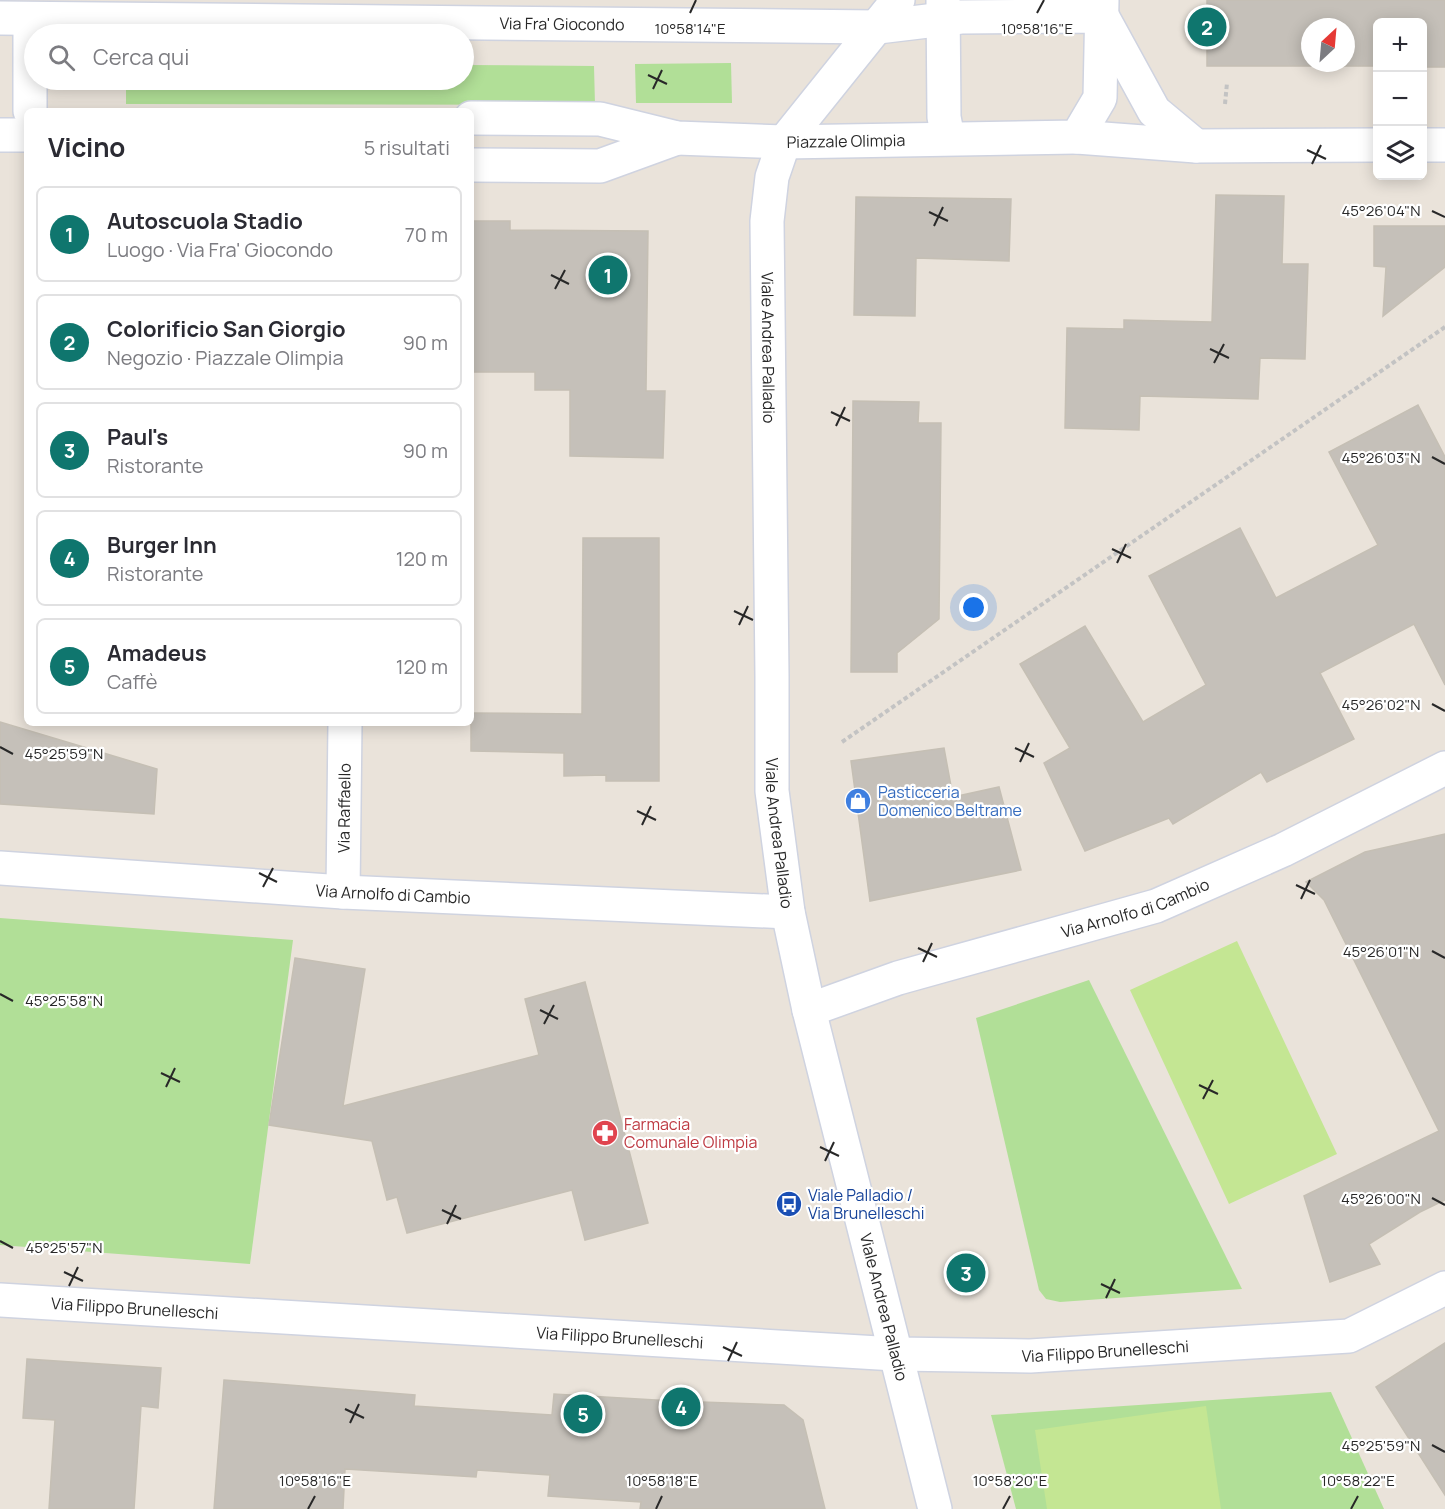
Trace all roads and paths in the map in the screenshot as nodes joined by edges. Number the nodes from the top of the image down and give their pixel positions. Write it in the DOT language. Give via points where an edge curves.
graph roads {
  1 [pos="898,0"];
  2 [pos="1102,8"];
  3 [pos="944,10"];
  4 [pos="15,19"];
  5 [pos="878,27"];
  6 [pos="24,74"];
  7 [pos="27,90"];
  8 [pos="30,108"];
  9 [pos="474,118"];
  10 [pos="0,135"];
  11 [pos="24,135"];
  12 [pos="1077,137"];
  13 [pos="677,138"];
  14 [pos="948,138"];
  15 [pos="784,142"];
  16 [pos="1373,145"];
  17 [pos="1427,145"];
  18 [pos="1445,145"];
  19 [pos="1196,146"];
  20 [pos="474,165"];
  21 [pos="1445,327"];
  22 [pos="345,726"];
  23 [pos="842,742"];
  24 [pos="1445,768"];
  25 [pos="0,868"];
  26 [pos="344,892"];
  27 [pos="788,912"];
  28 [pos="809,1010"];
  29 [pos="1445,1288"];
  30 [pos="0,1300"];
  31 [pos="896,1354"];
  32 [pos="934,1509"];
  1 -- 5 [label="street, Piazzale Olimpia"];
  2 -- 3 [label="street" via="961,17"];
  2 -- 12 [label="street" via="1100,98"];
  2 -- 19 [label="street" via="1154,111"];
  3 -- 5 [label="street"];
  3 -- 14 [label="street" via="944,117"];
  4 -- 5 [label="street, Via Fra' Giocondo"];
  4 -- 6 [label="street, Via Fra' Giocondo"];
  5 -- 15 [label="street, Piazzale Olimpia"];
  7 -- 8 [label="street, Via Fra' Giocondo"];
  9 -- 13 [label="street" via="600,119"];
  10 -- 11 [label="street"];
  12 -- 14 [label="street, Piazzale Olimpia"];
  12 -- 19 [label="street, Piazzale Olimpia"];
  13 -- 15 [label="street"];
  13 -- 20 [label="street" via="600,166"];
  14 -- 15 [label="street, Piazzale Olimpia"];
  15 -- 27 [label="street, Viale Andrea Palladio" via="772,177 766,221 772,790"];
  16 -- 19 [label="street"];
  17 -- 18 [label="street"];
  21 -- 23 [label="path"];
  22 -- 26 [label="street, Via Raffaello"];
  24 -- 28 [label="street, Via Arnolfo di Cambio" via="1282,850 1156,906 898,978"];
  25 -- 26 [label="street, Via Arnolfo di Cambio"];
  26 -- 27 [label="street, Via Arnolfo di Cambio"];
  27 -- 28 [label="street, Viale Andrea Palladio"];
  28 -- 31 [label="street, Viale Andrea Palladio"];
  29 -- 31 [label="street, Via Filippo Brunelleschi" via="1349,1336 1030,1356"];
  30 -- 31 [label="street, Via Filippo Brunelleschi"];
  31 -- 32 [label="street, Viale Andrea Palladio"];
}
